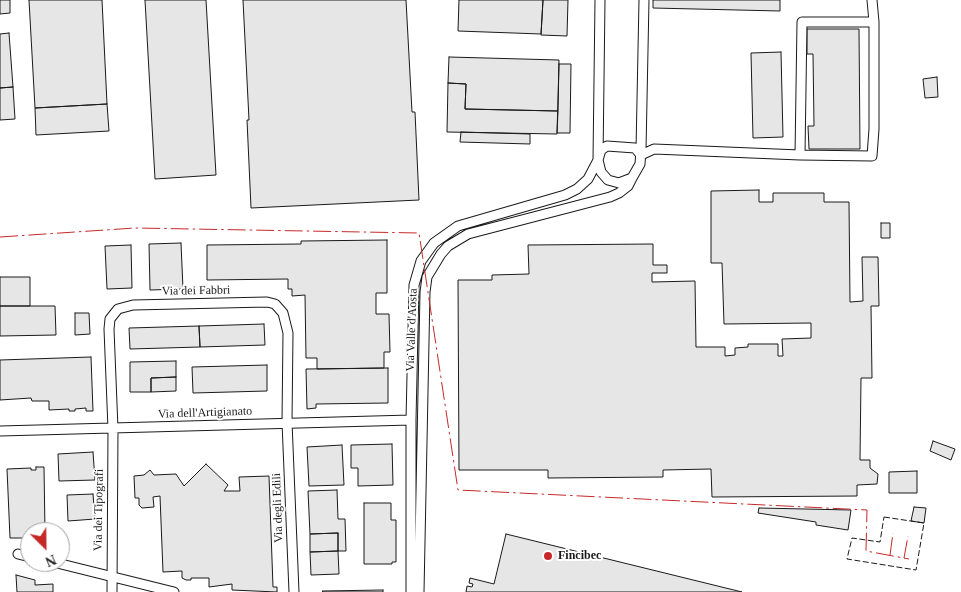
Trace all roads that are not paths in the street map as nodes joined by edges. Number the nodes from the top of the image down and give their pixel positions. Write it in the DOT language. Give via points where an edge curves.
graph roads {
  1 [pos="600,0"];
  2 [pos="644,0"];
  3 [pos="872,0"];
  4 [pos="874,22"];
  5 [pos="641,154"];
  6 [pos="800,155"];
  7 [pos="598,160"];
  8 [pos="632,178"];
  9 [pos="411,420"];
  10 [pos="287,422"];
  11 [pos="113,429"];
  12 [pos="0,431"];
  13 [pos="70,566"];
  14 [pos="111,576"];
  15 [pos="112,592"];
  16 [pos="174,592"];
  17 [pos="294,592"];
  18 [pos="411,592"];
  19 [pos="419,592"];
  1 -- 7 [label="street, Via Valle d'Aosta"];
  2 -- 5 [label="street, Via Valle d'Aosta"];
  3 -- 4 [label="street"];
  4 -- 6 [label="street" via="802,22"];
  4 -- 6 [label="street" via="872,156"];
  5 -- 6 [label="street" via="654,149"];
  5 -- 7 [label="street, Via Valle d'Aosta" via="635,148 607,146 601,150"];
  5 -- 8 [label="street, Via Valle d'Aosta" via="640,164"];
  7 -- 8 [label="street" via="608,180 619,183"];
  7 -- 9 [label="street, Via Valle d'Aosta" via="588,179 577,189 458,226 434,243 421,261 414,284"];
  8 -- 19 [label="street, Via Valle d'Aosta" via="628,186 610,197 468,234 448,246 427,276 424,292"];
  9 -- 10 [label="street, Via dell'Artigianato"];
  9 -- 18 [label="street, Via Valle d'Aosta"];
  10 -- 11 [label="street, Via dell'Artigianato"];
  10 -- 11 [label="street, Via dei Fabbri" via="288,333 283,313 275,304 133,305 118,309 110,319"];
  10 -- 17 [label="street, Via degli Edili"];
  11 -- 12 [label="street, Via dell'Artigianato"];
  11 -- 14 [label="street, Via dei Tipografi"];
  13 -- 14 [label="street"];
  14 -- 15 [label="street, Via dei Tipografi"];
  14 -- 16 [label="street"];
}
